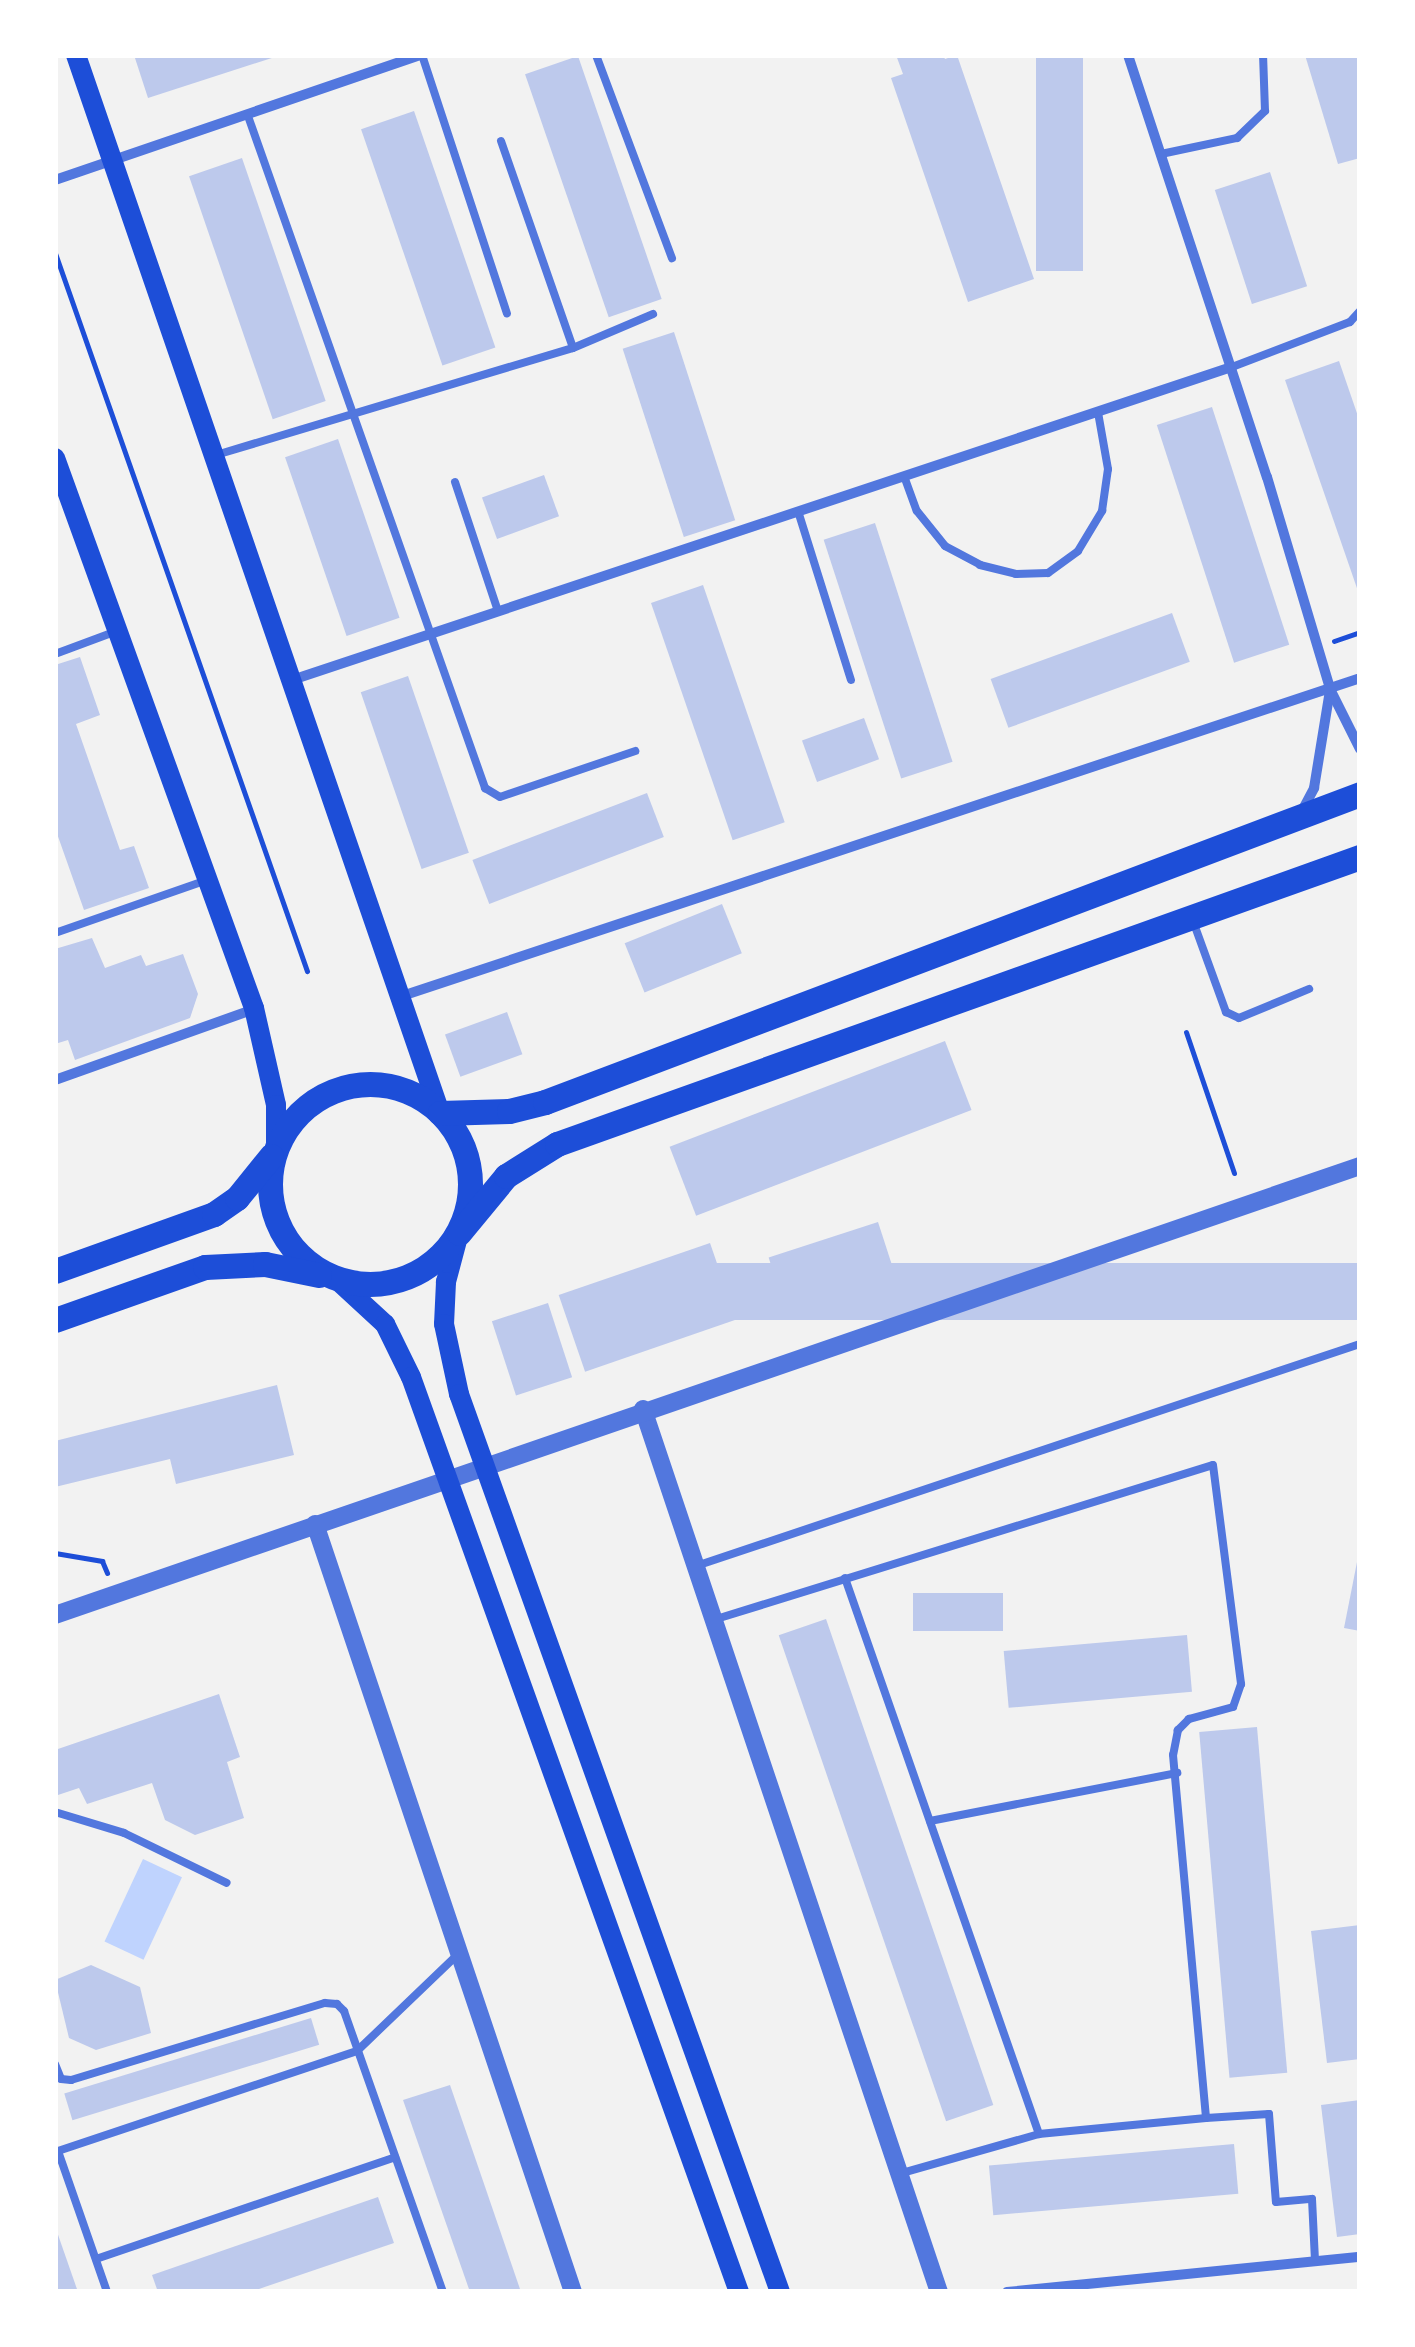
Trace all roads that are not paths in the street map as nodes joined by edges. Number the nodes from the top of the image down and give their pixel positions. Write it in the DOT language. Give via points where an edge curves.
graph roads {
  1 [pos="76,55"];
  2 [pos="422,55"];
  3 [pos="596,55"];
  4 [pos="1128,55"];
  5 [pos="1263,55"];
  6 [pos="248,116"];
  7 [pos="501,141"];
  8 [pos="1161,154"];
  9 [pos="114,163"];
  10 [pos="55,180"];
  11 [pos="672,258"];
  12 [pos="1360,311"];
  13 [pos="508,313"];
  14 [pos="653,314"];
  15 [pos="572,348"];
  16 [pos="1232,367"];
  17 [pos="1098,412"];
  18 [pos="356,413"];
  19 [pos="216,455"];
  20 [pos="55,458"];
  21 [pos="904,476"];
  22 [pos="455,482"];
  23 [pos="798,511"];
  24 [pos="498,611"];
  25 [pos="117,631"];
  26 [pos="430,634"];
  27 [pos="55,654"];
  28 [pos="1360,678"];
  29 [pos="292,680"];
  30 [pos="850,680"];
  31 [pos="1330,689"];
  32 [pos="1360,749"];
  33 [pos="635,751"];
  34 [pos="1360,794"];
  35 [pos="1299,816"];
  36 [pos="1360,857"];
  37 [pos="208,880"];
  38 [pos="1191,917"];
  39 [pos="55,933"];
  40 [pos="1309,989"];
  41 [pos="402,996"];
  42 [pos="254,1008"];
  43 [pos="55,1080"];
  44 [pos="440,1113"];
  45 [pos="276,1148"];
  46 [pos="1360,1166"];
  47 [pos="459,1233"];
  48 [pos="55,1271"];
  49 [pos="336,1280"];
  50 [pos="55,1320"];
  51 [pos="1360,1344"];
  52 [pos="643,1409"];
  53 [pos="315,1524"];
  54 [pos="695,1567"];
  55 [pos="845,1578"];
  56 [pos="55,1615"];
  57 [pos="713,1620"];
  58 [pos="1177,1773"];
  59 [pos="55,1812"];
  60 [pos="930,1822"];
  61 [pos="227,1883"];
  62 [pos="458,1954"];
  63 [pos="358,2051"];
  64 [pos="55,2064"];
  65 [pos="1206,2118"];
  66 [pos="1038,2134"];
  67 [pos="56,2152"];
  68 [pos="395,2156"];
  69 [pos="898,2174"];
  70 [pos="1360,2257"];
  71 [pos="96,2259"];
  72 [pos="1315,2261"];
  73 [pos="107,2292"];
  74 [pos="443,2292"];
  75 [pos="573,2292"];
  76 [pos="739,2292"];
  77 [pos="780,2292"];
  78 [pos="939,2292"];
  79 [pos="1007,2292"];
  1 -- 9 [label="main road"];
  2 -- 6 [label="street"];
  2 -- 13 [label="lane"];
  3 -- 11 [label="lane"];
  4 -- 8 [label="street"];
  5 -- 8 [label="lane" via="1264,111 1237,138"];
  6 -- 9 [label="street"];
  6 -- 18 [label="lane"];
  7 -- 15 [label="lane"];
  8 -- 16 [label="street"];
  9 -- 10 [label="street"];
  9 -- 19 [label="main road"];
  12 -- 16 [label="lane" via="1350,322"];
  14 -- 15 [label="lane"];
  15 -- 18 [label="lane"];
  16 -- 17 [label="street"];
  16 -- 31 [label="street"];
  17 -- 21 [label="street"];
  17 -- 21 [label="lane" via="1108,469 1102,511 1078,551 1048,572 1016,574 980,565 945,546 917,511"];
  18 -- 19 [label="lane"];
  18 -- 26 [label="lane"];
  19 -- 29 [label="main road"];
  20 -- 25 [label="main road"];
  21 -- 23 [label="street"];
  22 -- 24 [label="lane"];
  23 -- 24 [label="street"];
  23 -- 30 [label="lane"];
  24 -- 26 [label="street"];
  25 -- 27 [label="lane"];
  25 -- 37 [label="main road"];
  26 -- 29 [label="street"];
  26 -- 33 [label="lane" via="475,766 486,788 500,797"];
  28 -- 31 [label="street"];
  29 -- 41 [label="main road"];
  31 -- 32 [label="street"];
  31 -- 35 [label="street" via="1314,788"];
  31 -- 41 [label="street"];
  34 -- 35 [label="main road"];
  35 -- 44 [label="main road" via="545,1102 510,1111"];
  36 -- 38 [label="main road"];
  37 -- 39 [label="lane"];
  37 -- 42 [label="main road"];
  38 -- 40 [label="lane" via="1226,1012 1239,1018"];
  38 -- 47 [label="main road" via="557,1144 506,1176"];
  41 -- 44 [label="main road"];
  42 -- 43 [label="street"];
  42 -- 45 [label="main road" via="276,1105"];
  44 -- 45 [label="main road" via="416,1094 362,1084 310,1104"];
  44 -- 47 [label="main road" via="463,1145 470,1172 470,1201"];
  45 -- 48 [label="main road" via="237,1198 214,1214"];
  45 -- 49 [label="main road" via="273,1210 286,1239 307,1263"];
  46 -- 52 [label="street"];
  47 -- 49 [label="main road" via="436,1260 406,1279 371,1286"];
  47 -- 77 [label="main road" via="444,1324 458,1394"];
  49 -- 50 [label="main road" via="265,1264 219,1265"];
  49 -- 76 [label="main road" via="385,1324 411,1377"];
  51 -- 54 [label="lane"];
  52 -- 53 [label="street"];
  52 -- 54 [label="street"];
  53 -- 56 [label="street"];
  53 -- 62 [label="street"];
  54 -- 57 [label="street"];
  55 -- 57 [label="lane"];
  55 -- 58 [label="lane" via="1213,1465 1241,1684 1234,1707 1189,1718 1178,1730"];
  55 -- 60 [label="lane"];
  57 -- 69 [label="street"];
  58 -- 60 [label="lane"];
  58 -- 65 [label="lane"];
  59 -- 61 [label="lane" via="124,1833"];
  60 -- 66 [label="lane"];
  62 -- 63 [label="lane"];
  62 -- 75 [label="street"];
  63 -- 64 [label="lane" via="344,2011 325,2003 71,2080 60,2079"];
  63 -- 67 [label="lane"];
  63 -- 68 [label="lane"];
  65 -- 66 [label="lane"];
  65 -- 72 [label="lane" via="1269,2114 1276,2202 1312,2199"];
  66 -- 69 [label="lane"];
  67 -- 71 [label="lane"];
  68 -- 71 [label="lane"];
  68 -- 74 [label="lane"];
  69 -- 78 [label="street"];
  70 -- 72 [label="street"];
  71 -- 73 [label="lane"];
  72 -- 79 [label="street"];
}
